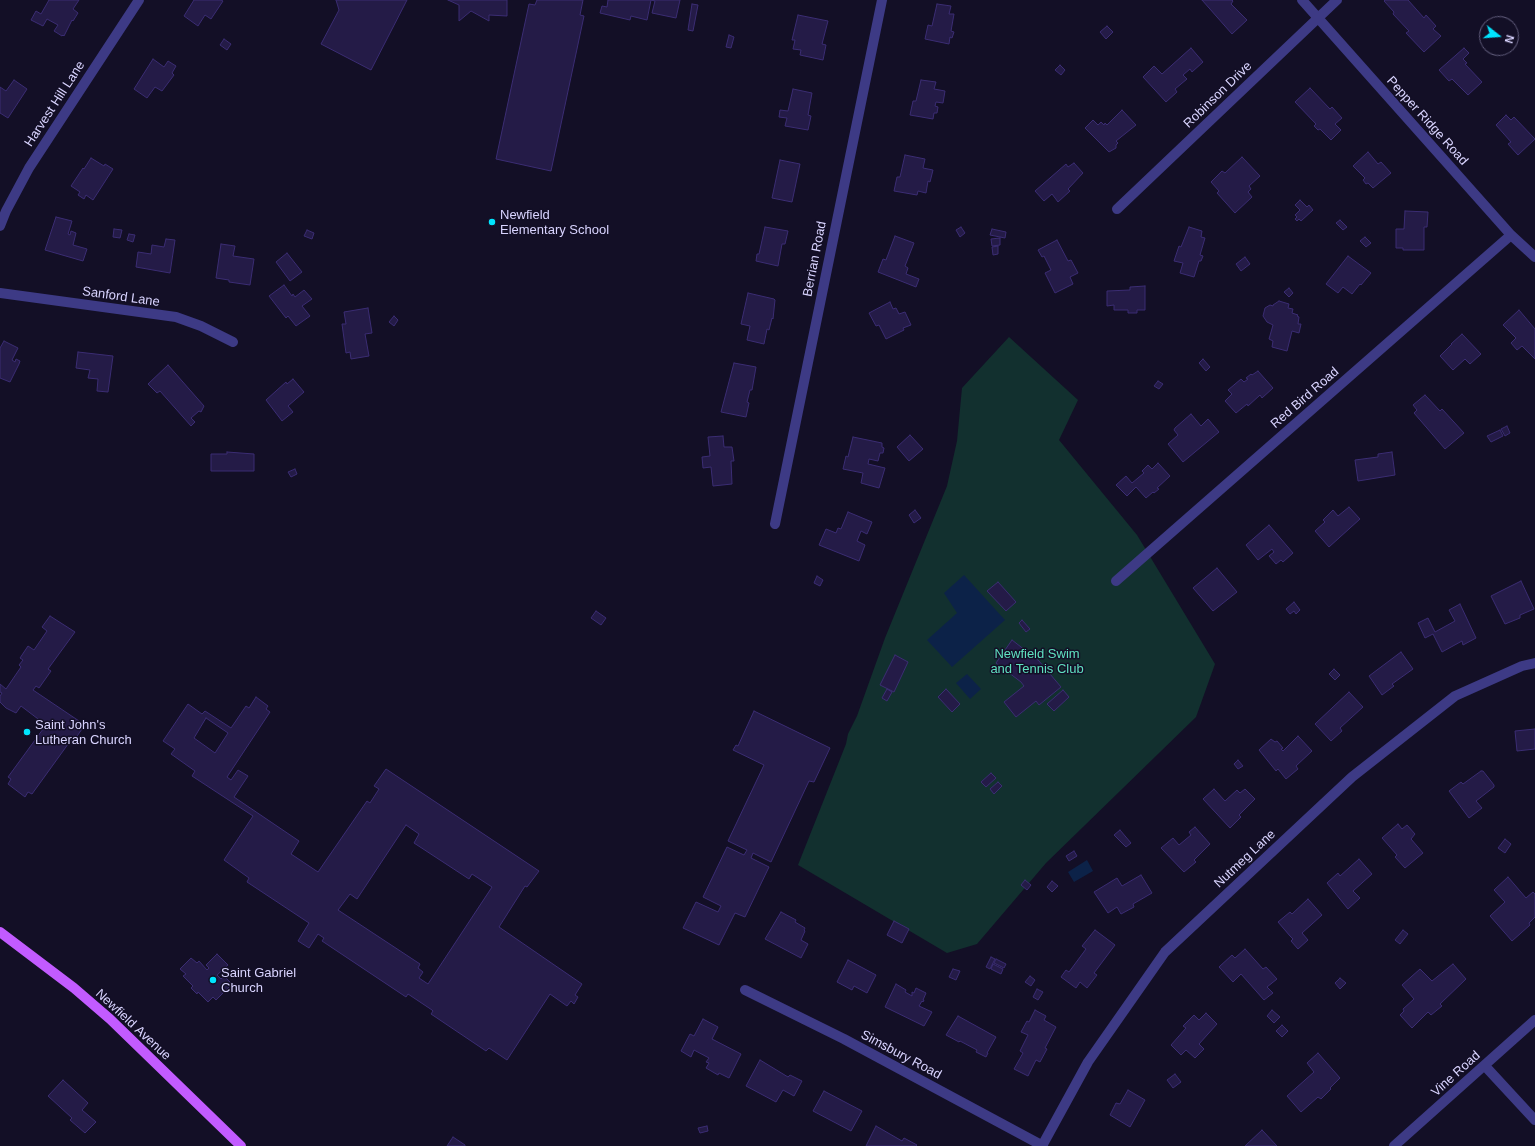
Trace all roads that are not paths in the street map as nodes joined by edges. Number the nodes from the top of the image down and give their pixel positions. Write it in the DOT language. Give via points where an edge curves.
graph roads {
  1 [pos="139,0"];
  2 [pos="882,0"];
  3 [pos="1302,0"];
  4 [pos="1337,0"];
  5 [pos="1318,18"];
  6 [pos="1117,210"];
  7 [pos="0,226"];
  8 [pos="1511,235"];
  9 [pos="1535,258"];
  10 [pos="0,293"];
  11 [pos="233,342"];
  12 [pos="775,524"];
  13 [pos="1116,581"];
  14 [pos="1535,663"];
  15 [pos="0,932"];
  16 [pos="744,990"];
  17 [pos="1535,1020"];
  18 [pos="1485,1066"];
  19 [pos="1535,1120"];
  20 [pos="241,1146"];
  21 [pos="1042,1146"];
  22 [pos="1394,1146"];
  1 -- 7 [label="street, Harvest Hill Lane" via="29,168"];
  2 -- 12 [label="street, Berrian Road"];
  3 -- 5 [label="street, Pepper Ridge Road"];
  4 -- 5 [label="street, Robinson Drive"];
  5 -- 6 [label="street, Robinson Drive"];
  5 -- 8 [label="street, Pepper Ridge Road"];
  8 -- 9 [label="street, Pepper Ridge Road"];
  8 -- 13 [label="street, Red Bird Road"];
  10 -- 11 [label="street, Sanford Lane" via="176,317"];
  14 -- 21 [label="street, Nutmeg Lane" via="1522,666 1455,696 1352,777 1165,952 1088,1062"];
  15 -- 20 [label="main road, Newfield Avenue" via="74,988"];
  16 -- 21 [label="street, Simsbury Road" via="844,1039"];
  17 -- 18 [label="street, Vine Road"];
  18 -- 19 [label="street"];
  18 -- 22 [label="street, Vine Road"];
}
